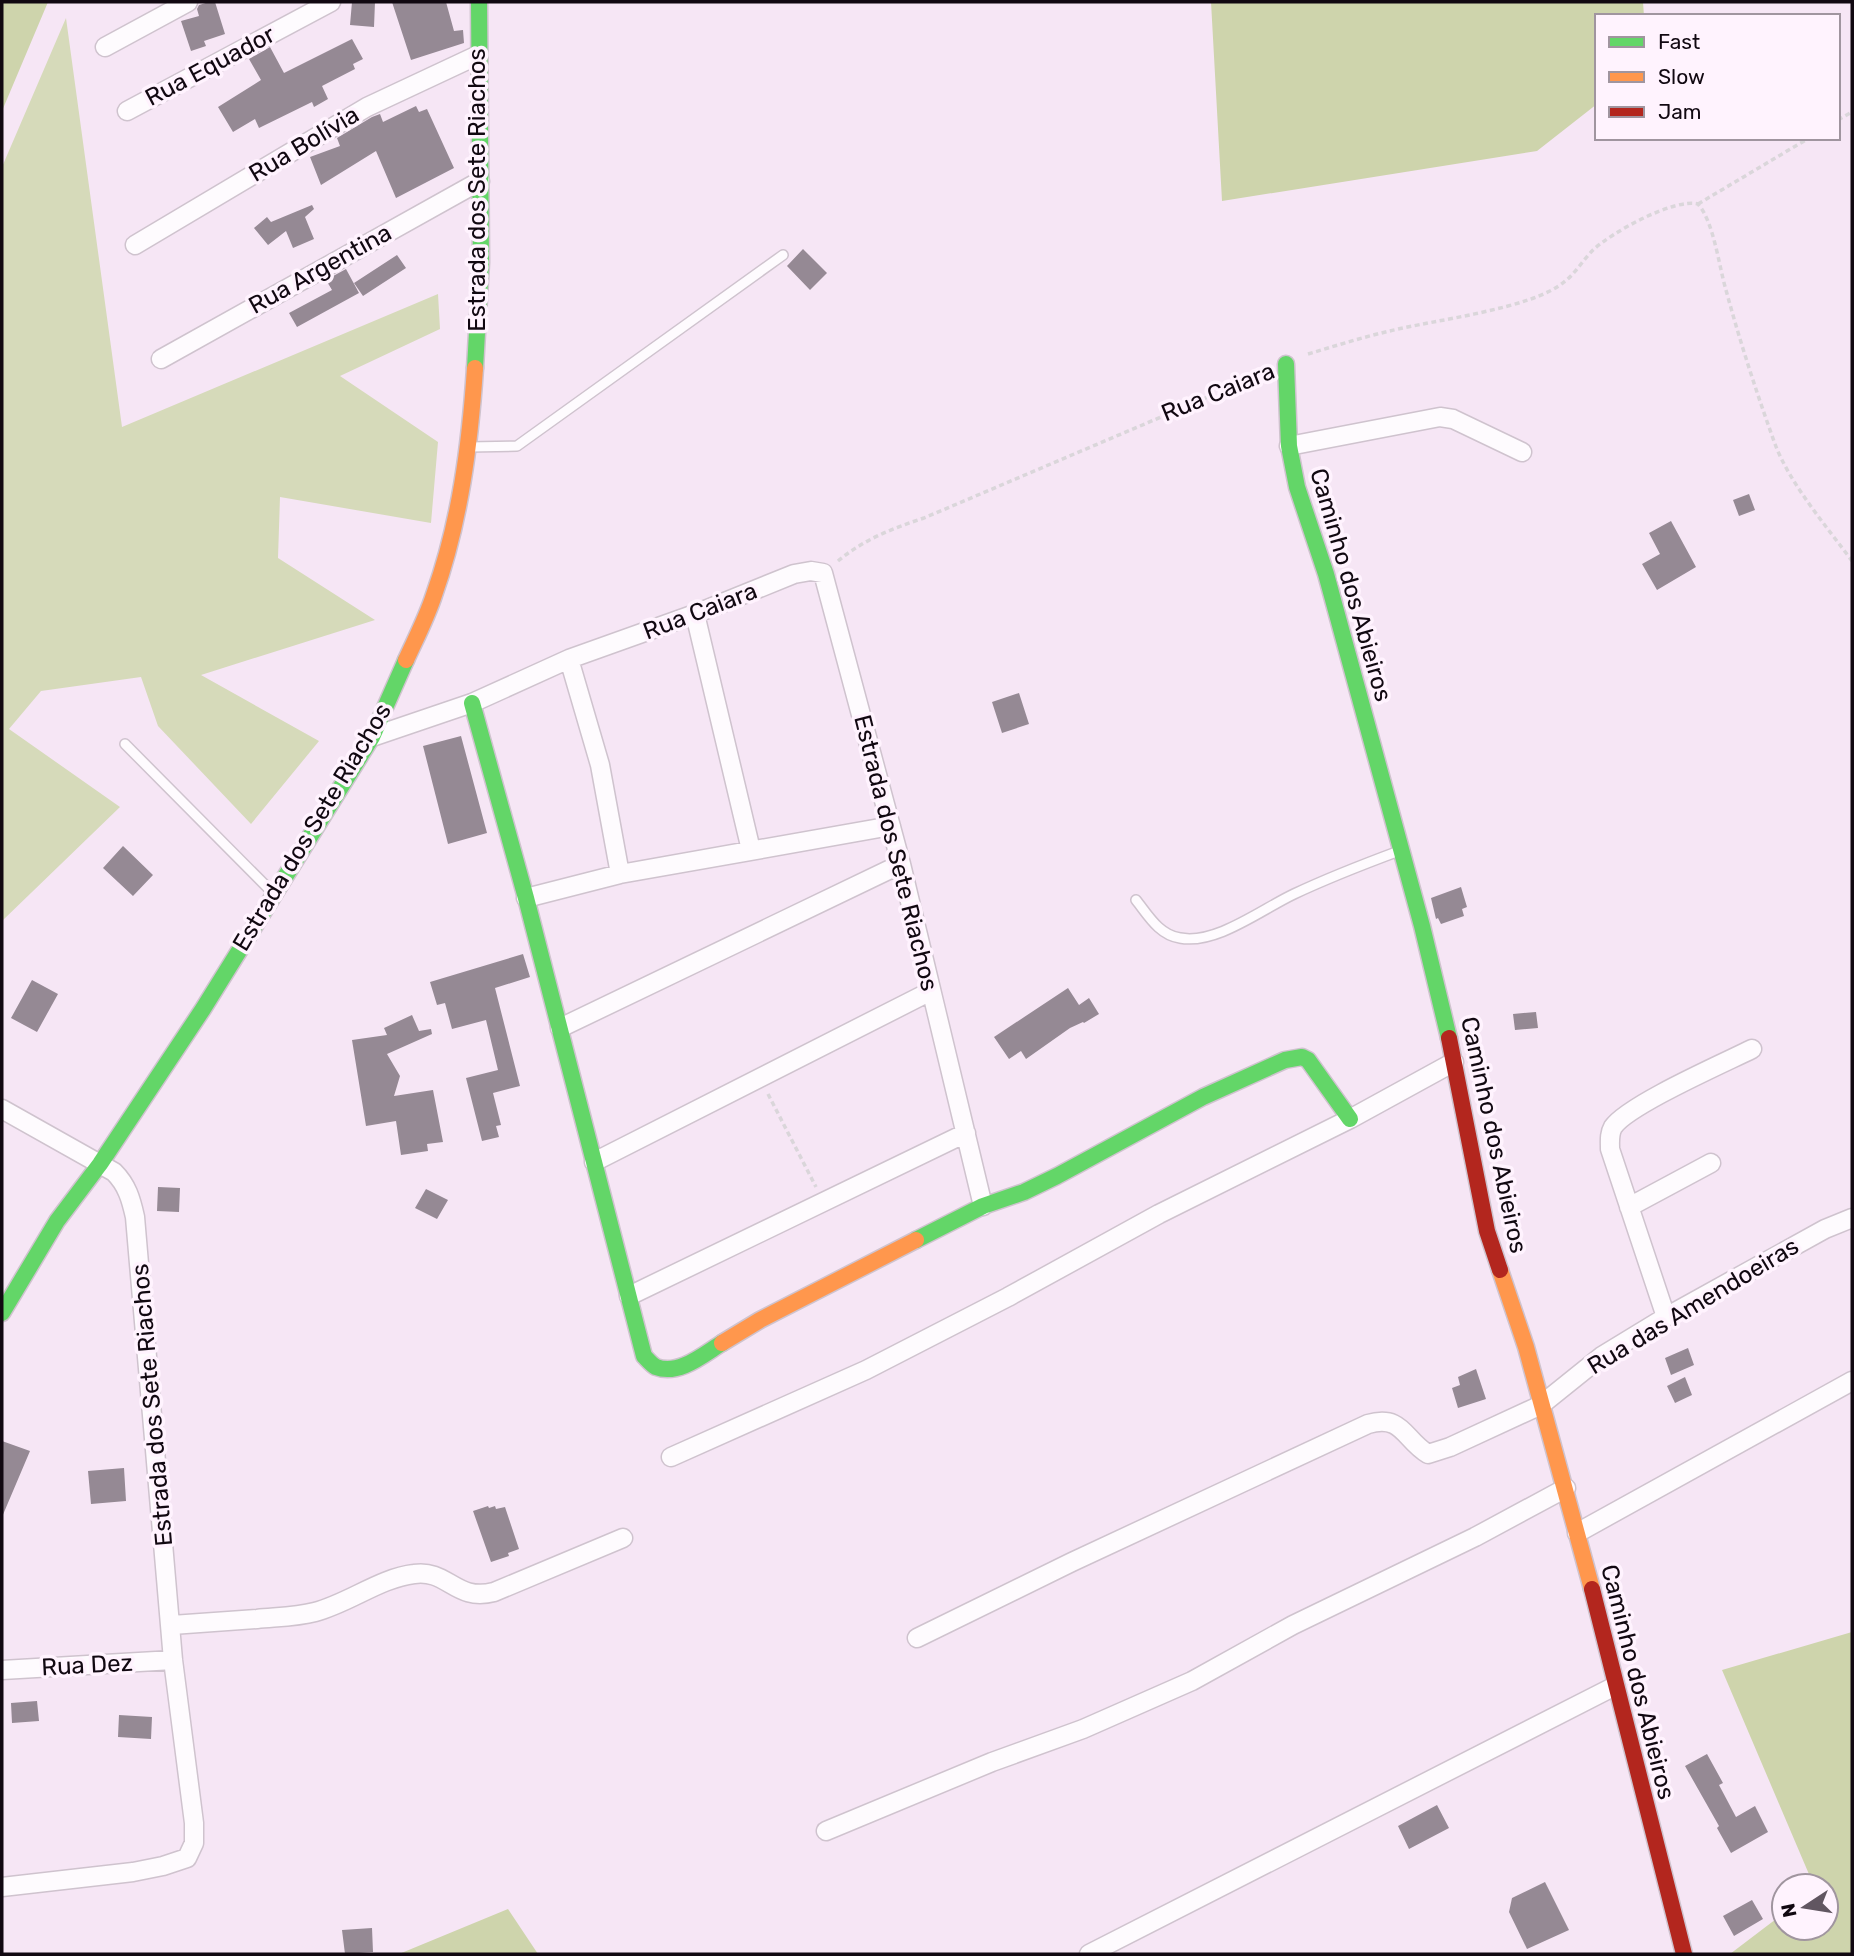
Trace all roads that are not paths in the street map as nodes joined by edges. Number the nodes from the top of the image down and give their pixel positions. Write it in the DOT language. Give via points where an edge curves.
graph roads {
  1 [pos="188,2"];
  2 [pos="331,2"];
  3 [pos="479,2"];
  4 [pos="105,47"];
  5 [pos="478,55"];
  6 [pos="127,111"];
  7 [pos="481,181"];
  8 [pos="135,245"];
  9 [pos="783,255"];
  10 [pos="161,359"];
  11 [pos="1286,364"];
  12 [pos="1289,446"];
  13 [pos="467,447"];
  14 [pos="1522,452"];
  15 [pos="823,573"];
  16 [pos="695,614"];
  17 [pos="569,659"];
  18 [pos="472,703"];
  19 [pos="372,737"];
  20 [pos="125,744"];
  21 [pos="891,826"];
  22 [pos="751,850"];
  23 [pos="1401,850"];
  24 [pos="901,864"];
  25 [pos="620,874"];
  26 [pos="274,893"];
  27 [pos="526,898"];
  28 [pos="1136,900"];
  29 [pos="931,991"];
  30 [pos="560,1028"];
  31 [pos="1752,1049"];
  32 [pos="1454,1062"];
  33 [pos="2,1109"];
  34 [pos="1350,1119"];
  35 [pos="966,1133"];
  36 [pos="593,1162"];
  37 [pos="1711,1163"];
  38 [pos="100,1164"];
  39 [pos="984,1206"];
  40 [pos="1629,1208"];
  41 [pos="1852,1218"];
  42 [pos="629,1296"];
  43 [pos="2,1313"];
  44 [pos="1666,1317"];
  45 [pos="1852,1381"];
  46 [pos="1542,1405"];
  47 [pos="671,1457"];
  48 [pos="1566,1488"];
  49 [pos="1577,1533"];
  50 [pos="623,1538"];
  51 [pos="172,1625"];
  52 [pos="917,1638"];
  53 [pos="173,1660"];
  54 [pos="2,1670"];
  55 [pos="1615,1686"];
  56 [pos="826,1831"];
  57 [pos="2,1887"];
  58 [pos="1089,1954"];
  59 [pos="1684,1954"];
  1 -- 4 [label="street"];
  2 -- 6 [label="street, Rua Equador"];
  3 -- 5 [label="street, Estrada dos Sete Riachos"];
  5 -- 7 [label="street, Estrada dos Sete Riachos"];
  5 -- 8 [label="street, Rua Bolívia" via="367,107"];
  7 -- 10 [label="street, Rua Argentina"];
  7 -- 13 [label="street, Estrada dos Sete Riachos" via="481,262"];
  9 -- 13 [label="lane" via="517,446"];
  11 -- 12 [label="street, Caminho dos Abieiros"];
  12 -- 14 [label="street" via="1440,417"];
  12 -- 23 [label="street, Caminho dos Abieiros"];
  13 -- 19 [label="street, Estrada dos Sete Riachos" via="464,478 434,597"];
  15 -- 16 [label="street, Rua Caiara" via="794,574"];
  15 -- 21 [label="street, Estrada dos Sete Riachos"];
  16 -- 17 [label="street, Rua Caiara"];
  16 -- 22 [label="street"];
  17 -- 18 [label="street, Rua Caiara"];
  17 -- 25 [label="street" via="600,765"];
  18 -- 19 [label="street, Rua Caiara"];
  18 -- 27 [label="street"];
  19 -- 26 [label="street, Estrada dos Sete Riachos"];
  20 -- 26 [label="lane"];
  21 -- 22 [label="street"];
  21 -- 24 [label="street, Estrada dos Sete Riachos"];
  22 -- 25 [label="street"];
  23 -- 28 [label="lane" via="1194,939 1169,935"];
  23 -- 32 [label="street, Caminho dos Abieiros"];
  24 -- 29 [label="street, Estrada dos Sete Riachos"];
  24 -- 30 [label="street"];
  25 -- 27 [label="street"];
  26 -- 38 [label="street, Estrada dos Sete Riachos"];
  27 -- 30 [label="street"];
  29 -- 35 [label="street, Estrada dos Sete Riachos"];
  29 -- 36 [label="street"];
  30 -- 36 [label="street"];
  31 -- 40 [label="street" via="1643,1104 1614,1126 1610,1149"];
  32 -- 34 [label="street"];
  32 -- 46 [label="street, Caminho dos Abieiros" via="1485,1223"];
  33 -- 38 [label="street, Estrada dos Sete Riachos"];
  34 -- 39 [label="street" via="1312,1064 1295,1057 1203,1097 1035,1186"];
  34 -- 47 [label="street" via="1159,1214 866,1370"];
  35 -- 39 [label="street, Estrada dos Sete Riachos"];
  35 -- 42 [label="street"];
  36 -- 42 [label="street"];
  37 -- 40 [label="street"];
  38 -- 43 [label="street, Estrada dos Sete Riachos" via="57,1221"];
  38 -- 51 [label="street, Estrada dos Sete Riachos" via="121,1179 135,1217"];
  39 -- 42 [label="street" via="672,1369 655,1367 644,1356"];
  40 -- 44 [label="street"];
  41 -- 44 [label="street, Rua das Amendoeiras"];
  44 -- 46 [label="street, Rua das Amendoeiras" via="1602,1356"];
  45 -- 49 [label="street"];
  46 -- 48 [label="street, Caminho dos Abieiros"];
  46 -- 52 [label="street, Rua das Amendoeiras" via="1432,1454 1393,1424 1368,1424"];
  48 -- 49 [label="street, Caminho dos Abieiros"];
  48 -- 56 [label="street" via="1192,1681"];
  49 -- 55 [label="street, Caminho dos Abieiros"];
  50 -- 51 [label="street" via="480,1595 462,1591 442,1578 414,1574 316,1612"];
  51 -- 53 [label="street, Estrada dos Sete Riachos"];
  53 -- 54 [label="street, Rua Dez"];
  53 -- 57 [label="street, Estrada dos Sete Riachos" via="194,1824 194,1843 187,1858 133,1872"];
  55 -- 58 [label="street"];
  55 -- 59 [label="street, Caminho dos Abieiros"];
}
